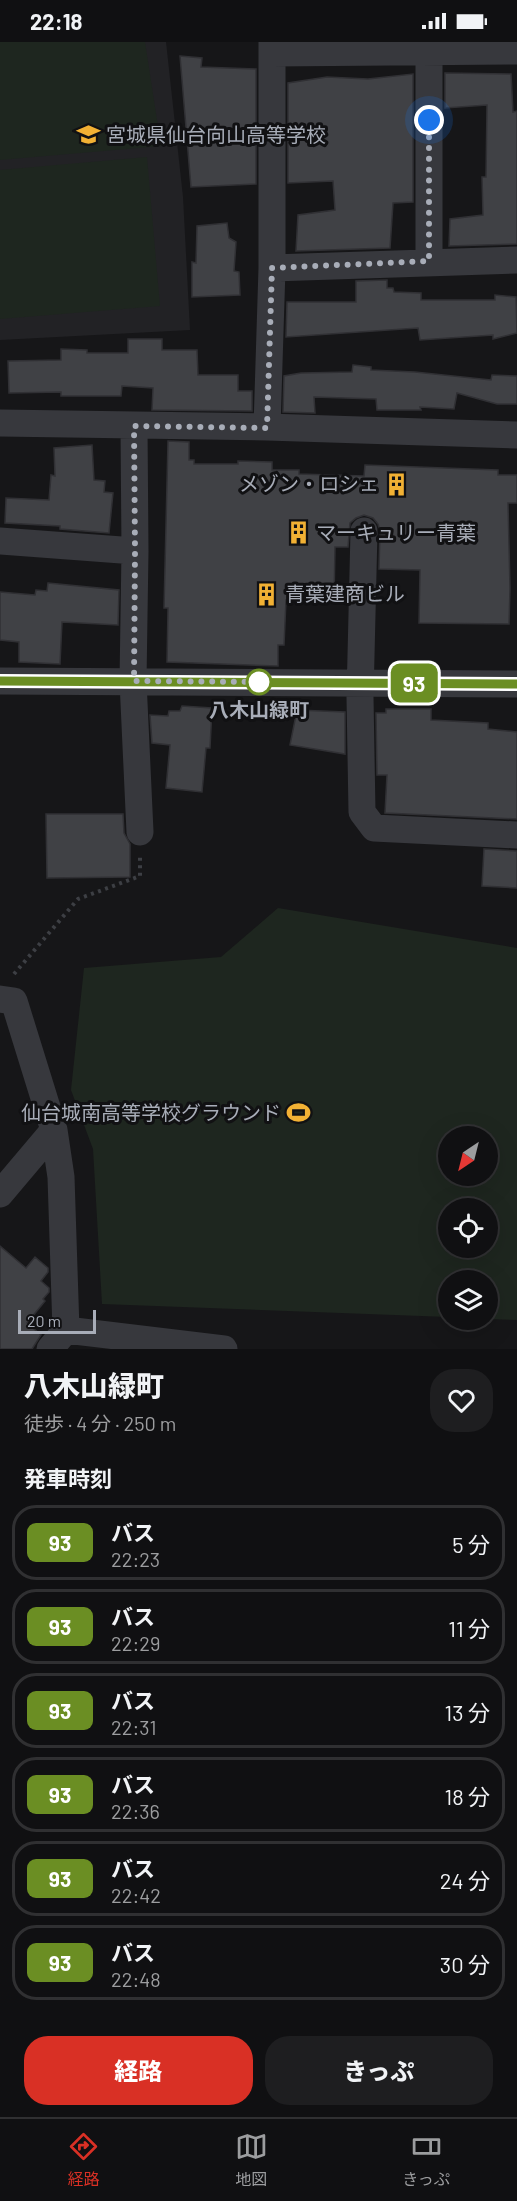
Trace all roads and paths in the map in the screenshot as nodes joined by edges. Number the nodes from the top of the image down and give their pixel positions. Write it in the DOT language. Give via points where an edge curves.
graph roads {
  1 [pos="429,46"];
  2 [pos="272,47"];
  3 [pos="517,51"];
  4 [pos="517,260"];
  5 [pos="429,261"];
  6 [pos="272,268"];
  7 [pos="0,423"];
  8 [pos="134,426"];
  9 [pos="267,428"];
  10 [pos="517,435"];
  11 [pos="364,531"];
  12 [pos="0,541"];
  13 [pos="135,551"];
  14 [pos="0,681"];
  15 [pos="134,681"];
  16 [pos="361,683"];
  17 [pos="517,684"];
  18 [pos="140,832"];
  19 [pos="517,836"];
  20 [pos="7,1000"];
  21 [pos="54,1130"];
  22 [pos="0,1194"];
  23 [pos="58,1340"];
  24 [pos="225,1349"];
  1 -- 2 [label="street"];
  1 -- 3 [label="street"];
  1 -- 5 [label="street"];
  2 -- 6 [label="street"];
  4 -- 5 [label="street"];
  5 -- 6 [label="street"];
  6 -- 9 [label="street"];
  7 -- 8 [label="street"];
  8 -- 9 [label="street"];
  8 -- 13 [label="street"];
  9 -- 10 [label="street"];
  11 -- 16 [label="street"];
  12 -- 13 [label="street"];
  13 -- 15 [label="street"];
  14 -- 15 [label="street"];
  15 -- 16 [label="street"];
  15 -- 18 [label="street"];
  16 -- 17 [label="street"];
  16 -- 19 [label="street" via="362,812 374,828"];
  18 -- 20 [label="path" via="140,876 78,899 11,978"];
  20 -- 21 [label="street"];
  21 -- 22 [label="street"];
  21 -- 23 [label="street" via="62,1177"];
  23 -- 24 [label="street"];
}
